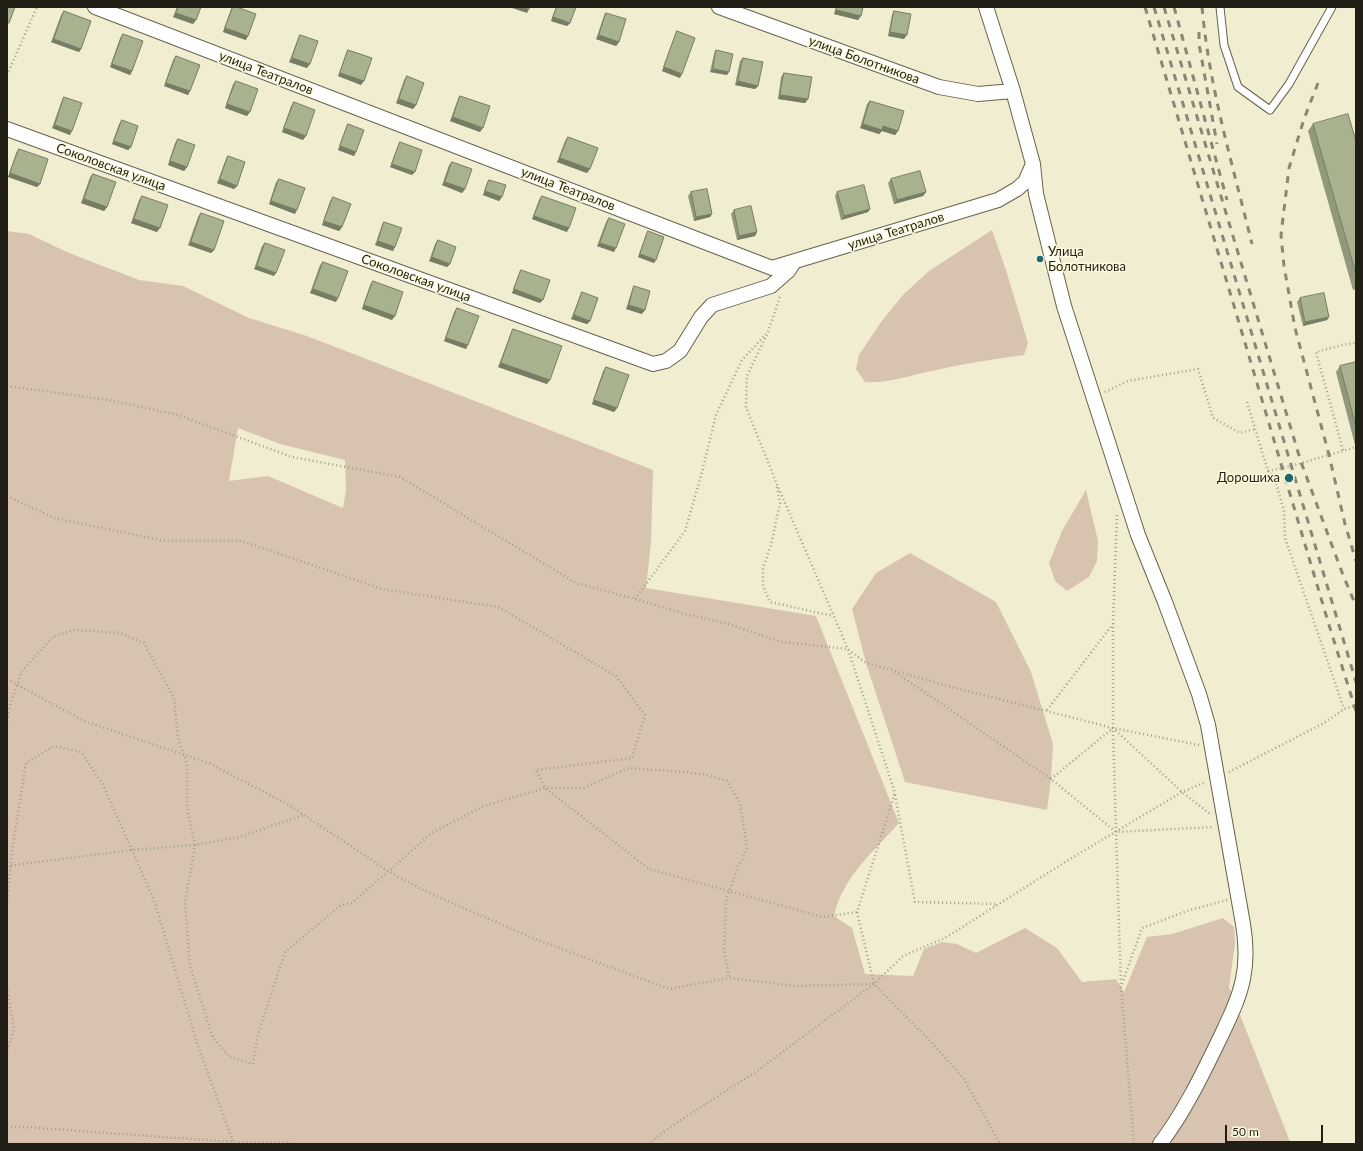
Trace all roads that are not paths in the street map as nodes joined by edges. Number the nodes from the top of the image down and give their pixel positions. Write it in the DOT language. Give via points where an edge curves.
graph roads {
  1 [pos="95,7"];
  2 [pos="719,7"];
  3 [pos="986,7"];
  4 [pos="1220,7"];
  5 [pos="1332,7"];
  6 [pos="1013,91"];
  7 [pos="7,129"];
  8 [pos="1033,164"];
  9 [pos="794,262"];
  10 [pos="1160,1144"];
  1 -- 9 [label="street, улица Театралов" via="772,268"];
  2 -- 6 [label="street, улица Болотникова" via="939,87 978,94"];
  3 -- 6 [label="street"];
  4 -- 5 [label="lane" via="1224,45 1238,87 1270,110 1289,84"];
  6 -- 8 [label="street"];
  7 -- 9 [label="street, Соколовская улица" via="653,364 666,361 680,351 701,317 712,305 771,286"];
  8 -- 9 [label="street, улица Театралов" via="1025,182 998,200"];
  8 -- 10 [label="street" via="1036,194 1064,306 1138,536 1165,602 1208,725 1244,924 1246,952 1240,992 1189,1101"];
}
